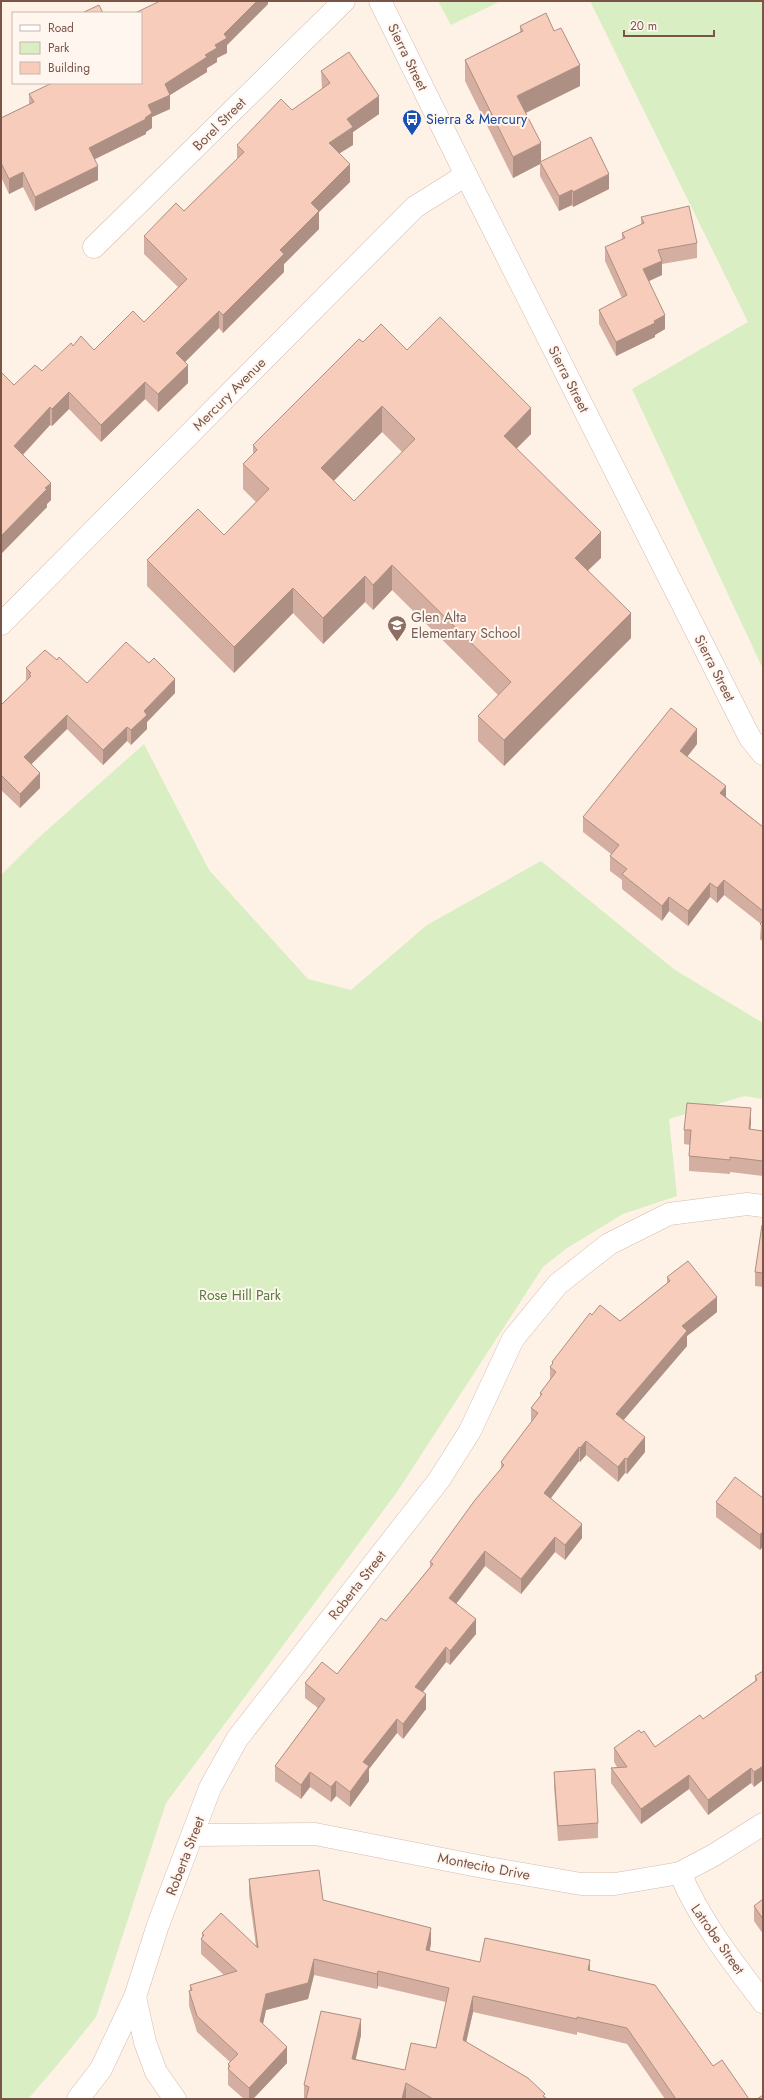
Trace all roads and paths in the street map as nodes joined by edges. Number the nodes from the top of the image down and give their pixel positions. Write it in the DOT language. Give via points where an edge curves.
graph roads {
  1 [pos="344,1"];
  2 [pos="380,1"];
  3 [pos="466,175"];
  4 [pos="94,247"];
  5 [pos="1,624"];
  6 [pos="763,754"];
  7 [pos="763,1206"];
  8 [pos="763,1824"];
  9 [pos="193,1835"];
  10 [pos="680,1873"];
  11 [pos="134,1997"];
  12 [pos="763,2002"];
  13 [pos="78,2099"];
  14 [pos="175,2099"];
  1 -- 4 [label="street, Borel Street"];
  2 -- 3 [label="street, Sierra Street"];
  3 -- 5 [label="street, Mercury Avenue" via="415,207"];
  3 -- 6 [label="street, Sierra Street" via="750,738"];
  7 -- 9 [label="street, Roberta Street" via="747,1204 669,1214 608,1244 558,1284 513,1339 470,1431 439,1480 237,1739 210,1788"];
  8 -- 10 [label="street, Montecito Drive"];
  9 -- 10 [label="street, Montecito Drive" via="316,1834 581,1884 615,1884"];
  9 -- 11 [label="street, Roberta Street" via="158,1925"];
  10 -- 12 [label="street, Latrobe Street" via="692,1901 723,1949"];
  11 -- 13 [label="street, Roberta Street" via="101,2069"];
  11 -- 14 [label="street" via="145,2042 156,2072"];
}
